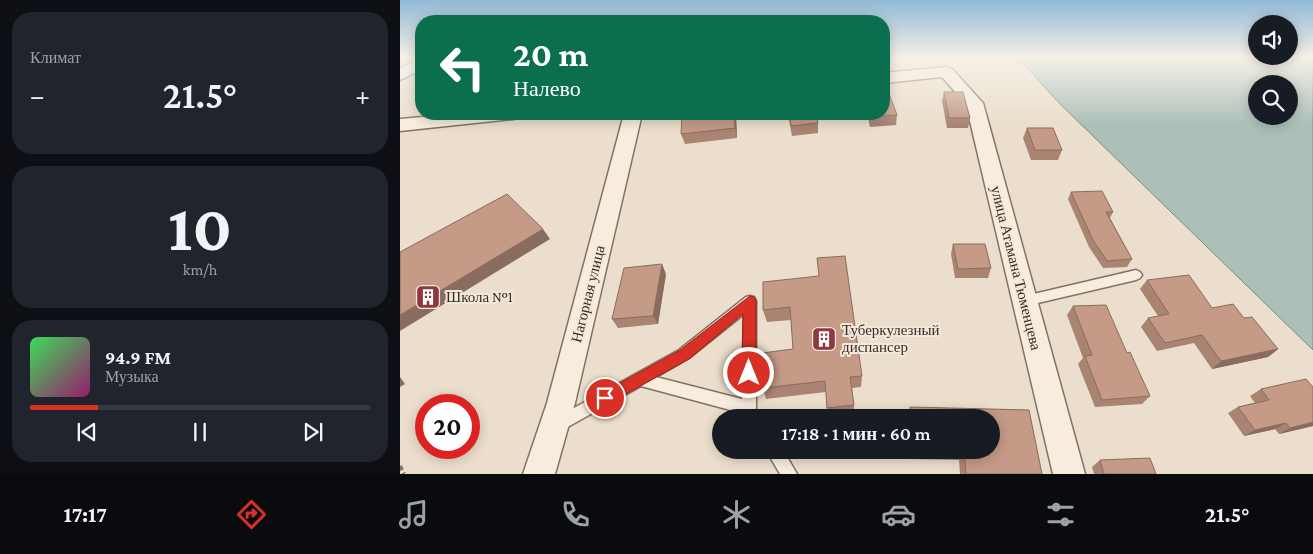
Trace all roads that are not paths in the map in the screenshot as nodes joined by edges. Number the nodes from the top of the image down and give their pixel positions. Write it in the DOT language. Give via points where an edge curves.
graph roads {
  1 [pos="957,80"];
  2 [pos="451,120"];
  3 [pos="631,120"];
  4 [pos="400,125"];
  5 [pos="1136,275"];
  6 [pos="1025,301"];
  7 [pos="640,379"];
  8 [pos="739,409"];
  9 [pos="752,409"];
  10 [pos="553,428"];
  11 [pos="780,459"];
  12 [pos="539,474"];
  13 [pos="789,474"];
  14 [pos="1069,474"];
  1 -- 6 [label="street, улица Атамана Тюменцева" via="974,102"];
  2 -- 4 [label="street"];
  3 -- 10 [label="street, Нагорная улица"];
  5 -- 6 [label="lane"];
  6 -- 14 [label="street, улица Атамана Тюменцева"];
  7 -- 8 [label="lane"];
  7 -- 9 [label="lane" via="684,354 750,301"];
  7 -- 10 [label="lane"];
  10 -- 12 [label="street, Нагорная улица"];
  11 -- 13 [label="lane"];
}
